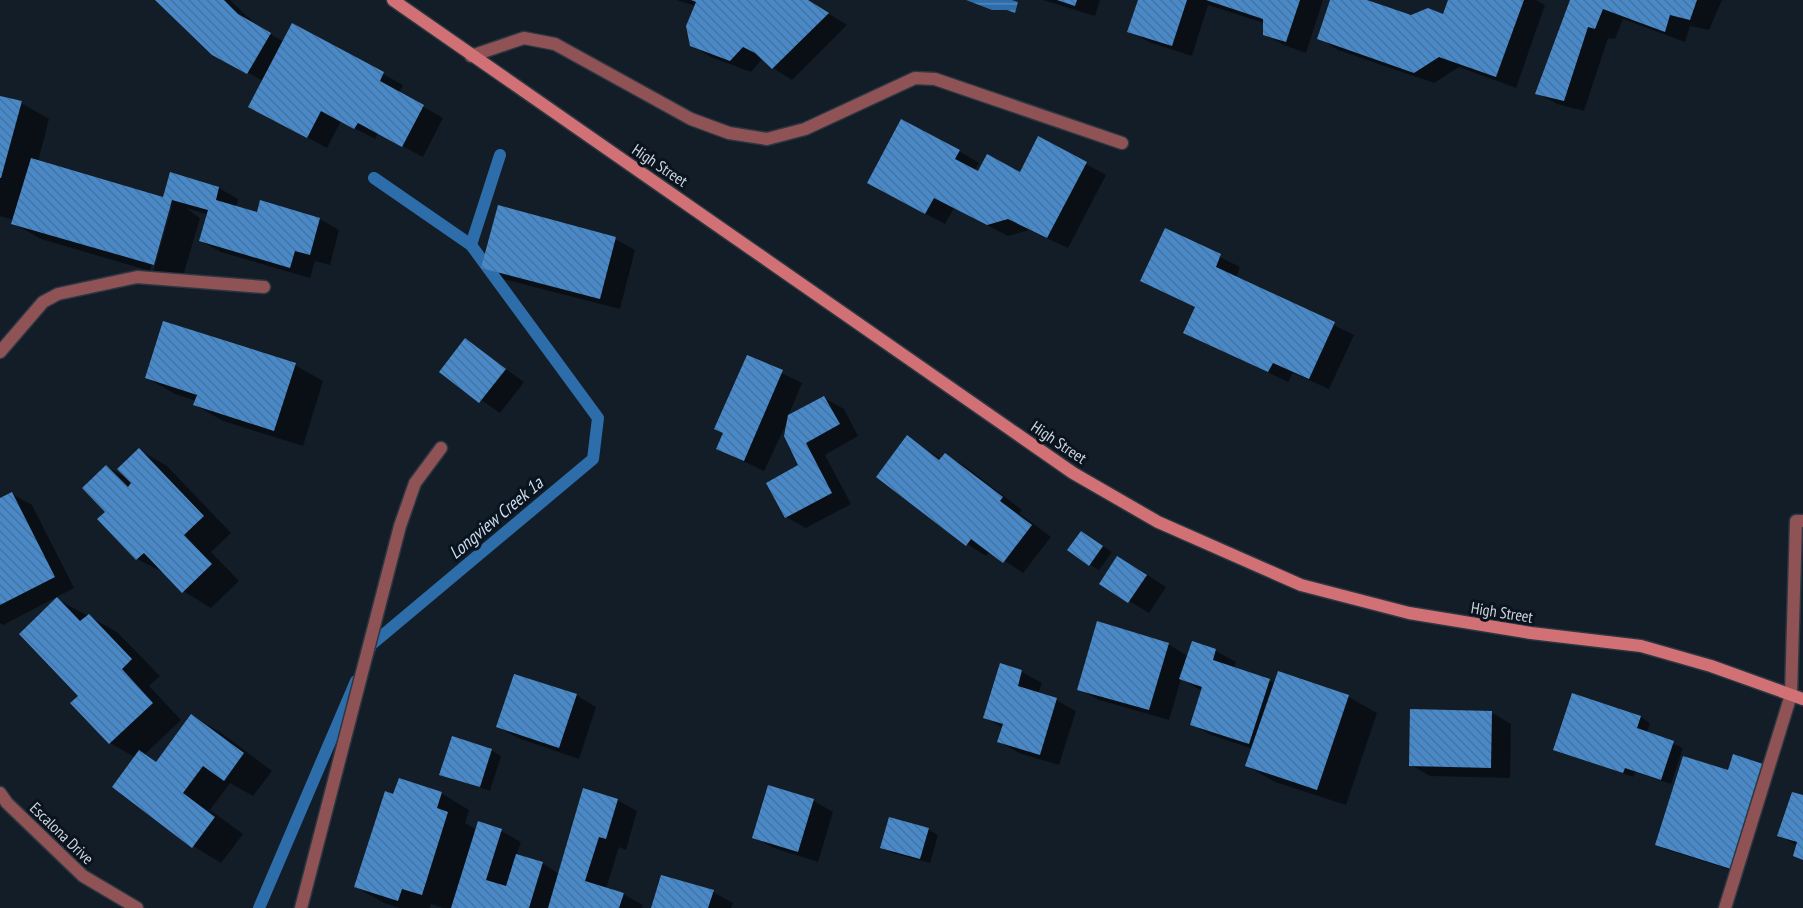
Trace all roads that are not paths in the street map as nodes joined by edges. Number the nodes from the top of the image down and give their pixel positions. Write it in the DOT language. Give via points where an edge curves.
graph roads {
  1 [pos="393,0"];
  2 [pos="471,56"];
  3 [pos="1122,143"];
  4 [pos="264,287"];
  5 [pos="0,352"];
  6 [pos="441,448"];
  7 [pos="1803,521"];
  8 [pos="1797,697"];
  9 [pos="0,793"];
  10 [pos="137,908"];
  11 [pos="301,908"];
  12 [pos="1725,908"];
  1 -- 2 [label="main road, High Street"];
  2 -- 3 [label="street" via="524,38 555,44 691,119 729,133 767,139 805,129 915,78 935,79"];
  2 -- 8 [label="main road, High Street" via="1074,473 1158,522 1301,585 1410,614 1641,646"];
  4 -- 5 [label="street" via="137,277 58,294 43,303"];
  6 -- 11 [label="street" via="415,483 400,526"];
  7 -- 8 [label="street" via="1796,521"];
  8 -- 12 [label="street"];
  9 -- 10 [label="street, Escalona Drive" via="83,876"];
}
